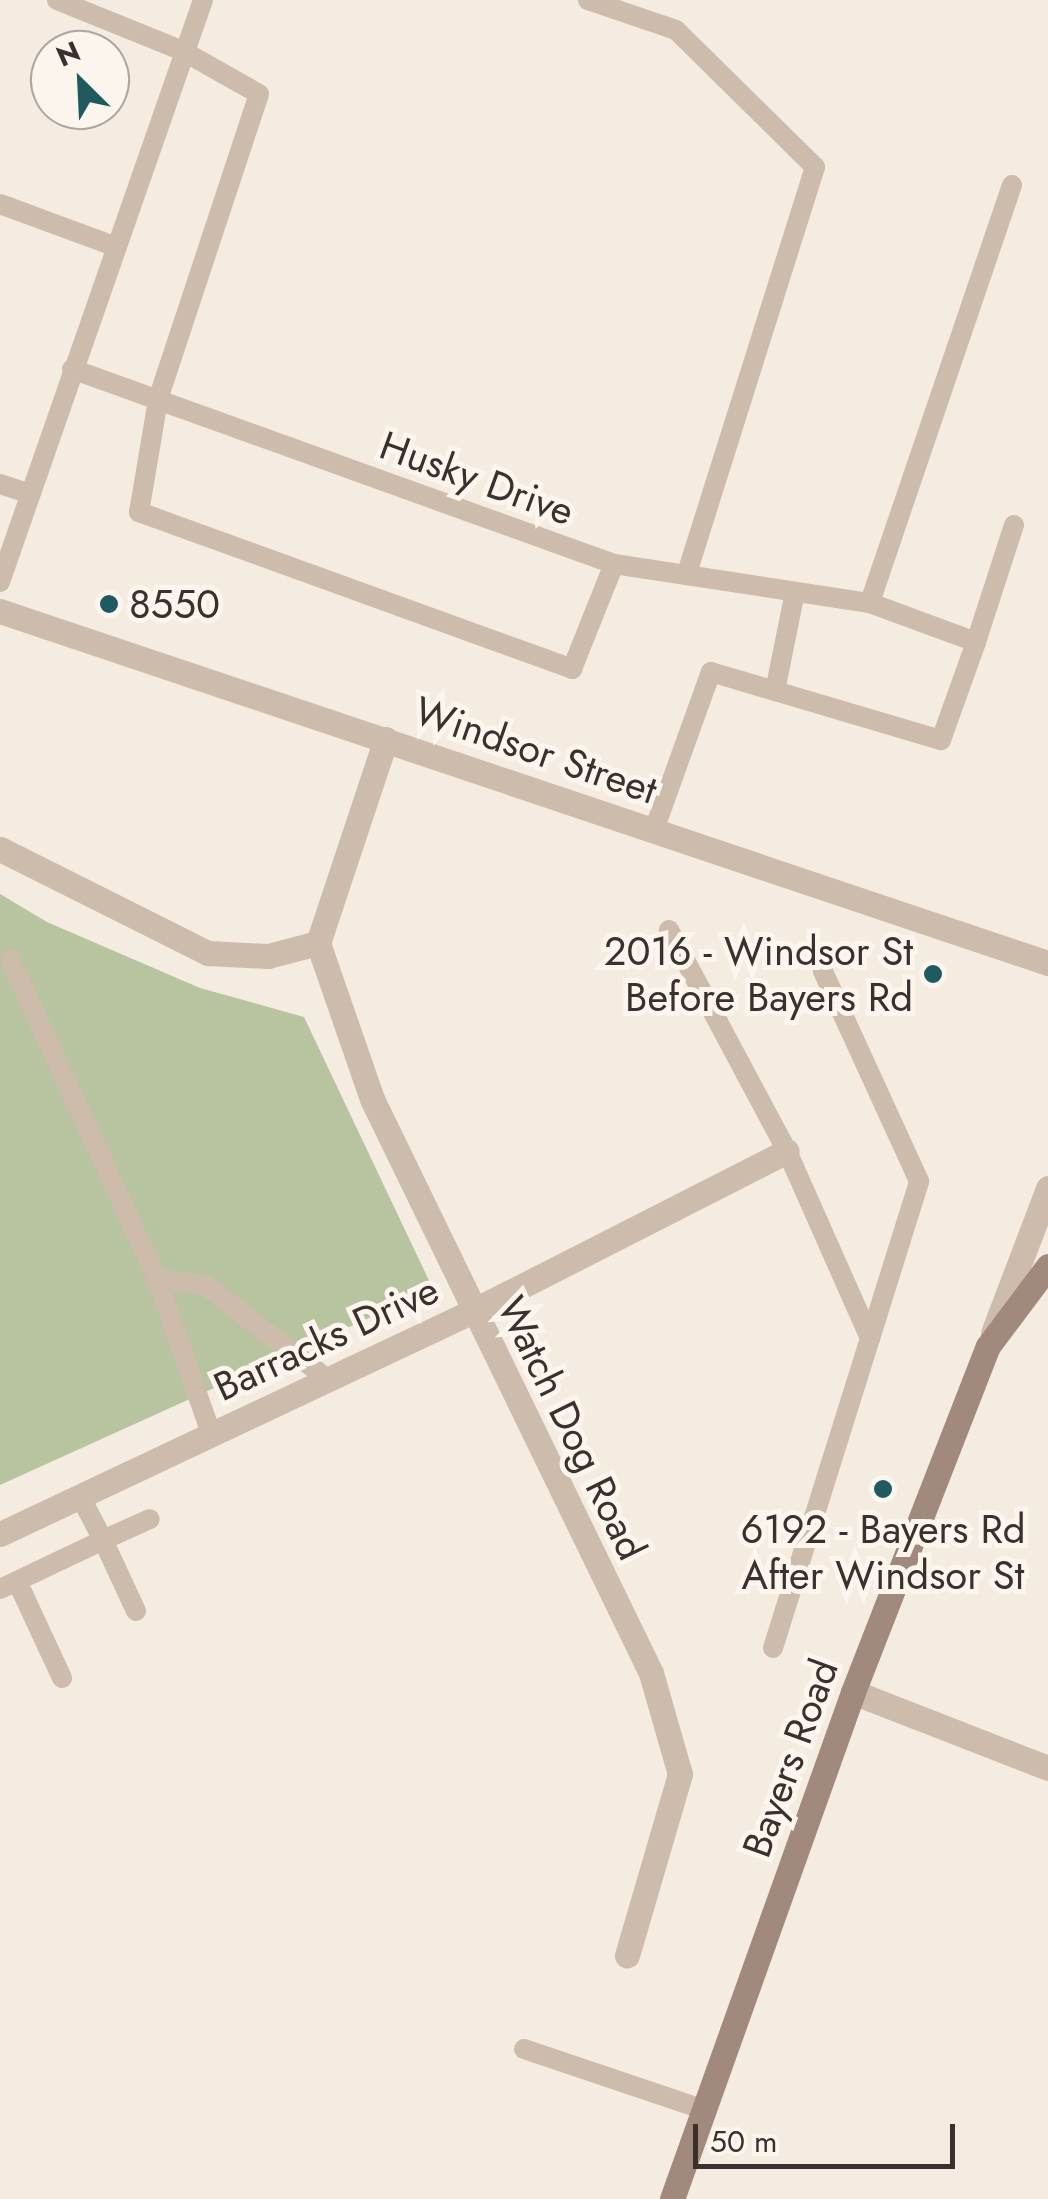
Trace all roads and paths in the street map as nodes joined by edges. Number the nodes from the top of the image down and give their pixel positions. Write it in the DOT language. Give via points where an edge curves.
graph roads {
  1 [pos="57,0"];
  2 [pos="203,0"];
  3 [pos="588,0"];
  4 [pos="183,51"];
  5 [pos="1012,186"];
  6 [pos="0,204"];
  7 [pos="114,246"];
  8 [pos="72,369"];
  9 [pos="158,400"];
  10 [pos="0,484"];
  11 [pos="30,494"];
  12 [pos="1014,525"];
  13 [pos="614,564"];
  14 [pos="686,575"];
  15 [pos="0,582"];
  16 [pos="795,592"];
  17 [pos="870,603"];
  18 [pos="0,610"];
  19 [pos="976,642"];
  20 [pos="775,691"];
  21 [pos="386,739"];
  22 [pos="654,830"];
  23 [pos="0,849"];
  24 [pos="669,930"];
  25 [pos="318,943"];
  26 [pos="10,959"];
  27 [pos="1048,963"];
  28 [pos="823,971"];
  29 [pos="788,1151"];
  30 [pos="1048,1188"];
  31 [pos="1048,1266"];
  32 [pos="157,1279"];
  33 [pos="473,1311"];
  34 [pos="870,1338"];
  35 [pos="988,1346"];
  36 [pos="326,1378"];
  37 [pos="211,1433"];
  38 [pos="80,1496"];
  39 [pos="150,1518"];
  40 [pos="0,1534"];
  41 [pos="102,1540"];
  42 [pos="8,1585"];
  43 [pos="136,1611"];
  44 [pos="773,1648"];
  45 [pos="62,1678"];
  46 [pos="853,1692"];
  47 [pos="1048,1768"];
  48 [pos="628,1954"];
  49 [pos="524,2049"];
  50 [pos="704,2110"];
  51 [pos="672,2199"];
  1 -- 4 [label="lane"];
  2 -- 4 [label="lane"];
  3 -- 14 [label="lane" via="676,30 815,167"];
  4 -- 7 [label="lane"];
  4 -- 9 [label="lane" via="259,94"];
  5 -- 17 [label="lane"];
  6 -- 7 [label="lane"];
  7 -- 8 [label="lane"];
  8 -- 9 [label="lane, Husky Drive"];
  8 -- 11 [label="lane"];
  9 -- 13 [label="lane, Husky Drive"];
  9 -- 13 [label="lane" via="139,512 572,669"];
  10 -- 11 [label="lane"];
  11 -- 15 [label="lane"];
  12 -- 19 [label="lane"];
  13 -- 14 [label="lane, Husky Drive"];
  14 -- 16 [label="lane, Husky Drive"];
  16 -- 17 [label="lane, Husky Drive"];
  16 -- 20 [label="lane"];
  17 -- 19 [label="lane, Husky Drive"];
  18 -- 21 [label="street, Windsor Street"];
  19 -- 20 [label="lane" via="941,740"];
  20 -- 22 [label="lane" via="711,672"];
  21 -- 22 [label="street, Windsor Street"];
  21 -- 25 [label="street"];
  22 -- 27 [label="street, Windsor Street"];
  23 -- 25 [label="street" via="208,953 268,956"];
  24 -- 29 [label="lane"];
  25 -- 33 [label="street, Watch Dog Road" via="372,1099"];
  26 -- 32 [label="lane"];
  28 -- 34 [label="lane" via="919,1181"];
  29 -- 33 [label="street, Barracks Drive"];
  29 -- 34 [label="lane"];
  30 -- 35 [label="street, Bayers Road"];
  31 -- 35 [label="main road, Bayers Road"];
  32 -- 36 [label="lane" via="205,1286"];
  32 -- 37 [label="lane"];
  33 -- 36 [label="street, Barracks Drive"];
  33 -- 48 [label="street, Watch Dog Road" via="650,1673 680,1774"];
  34 -- 44 [label="lane"];
  35 -- 46 [label="main road, Bayers Road"];
  36 -- 37 [label="street, Barracks Drive"];
  37 -- 38 [label="street, Barracks Drive"];
  38 -- 40 [label="street, Barracks Drive"];
  38 -- 41 [label="lane"];
  39 -- 41 [label="lane"];
  41 -- 42 [label="lane"];
  41 -- 43 [label="lane"];
  42 -- 45 [label="lane"];
  46 -- 47 [label="street"];
  46 -- 50 [label="main road, Bayers Road"];
  49 -- 50 [label="lane"];
  50 -- 51 [label="main road, Bayers Road"];
}
